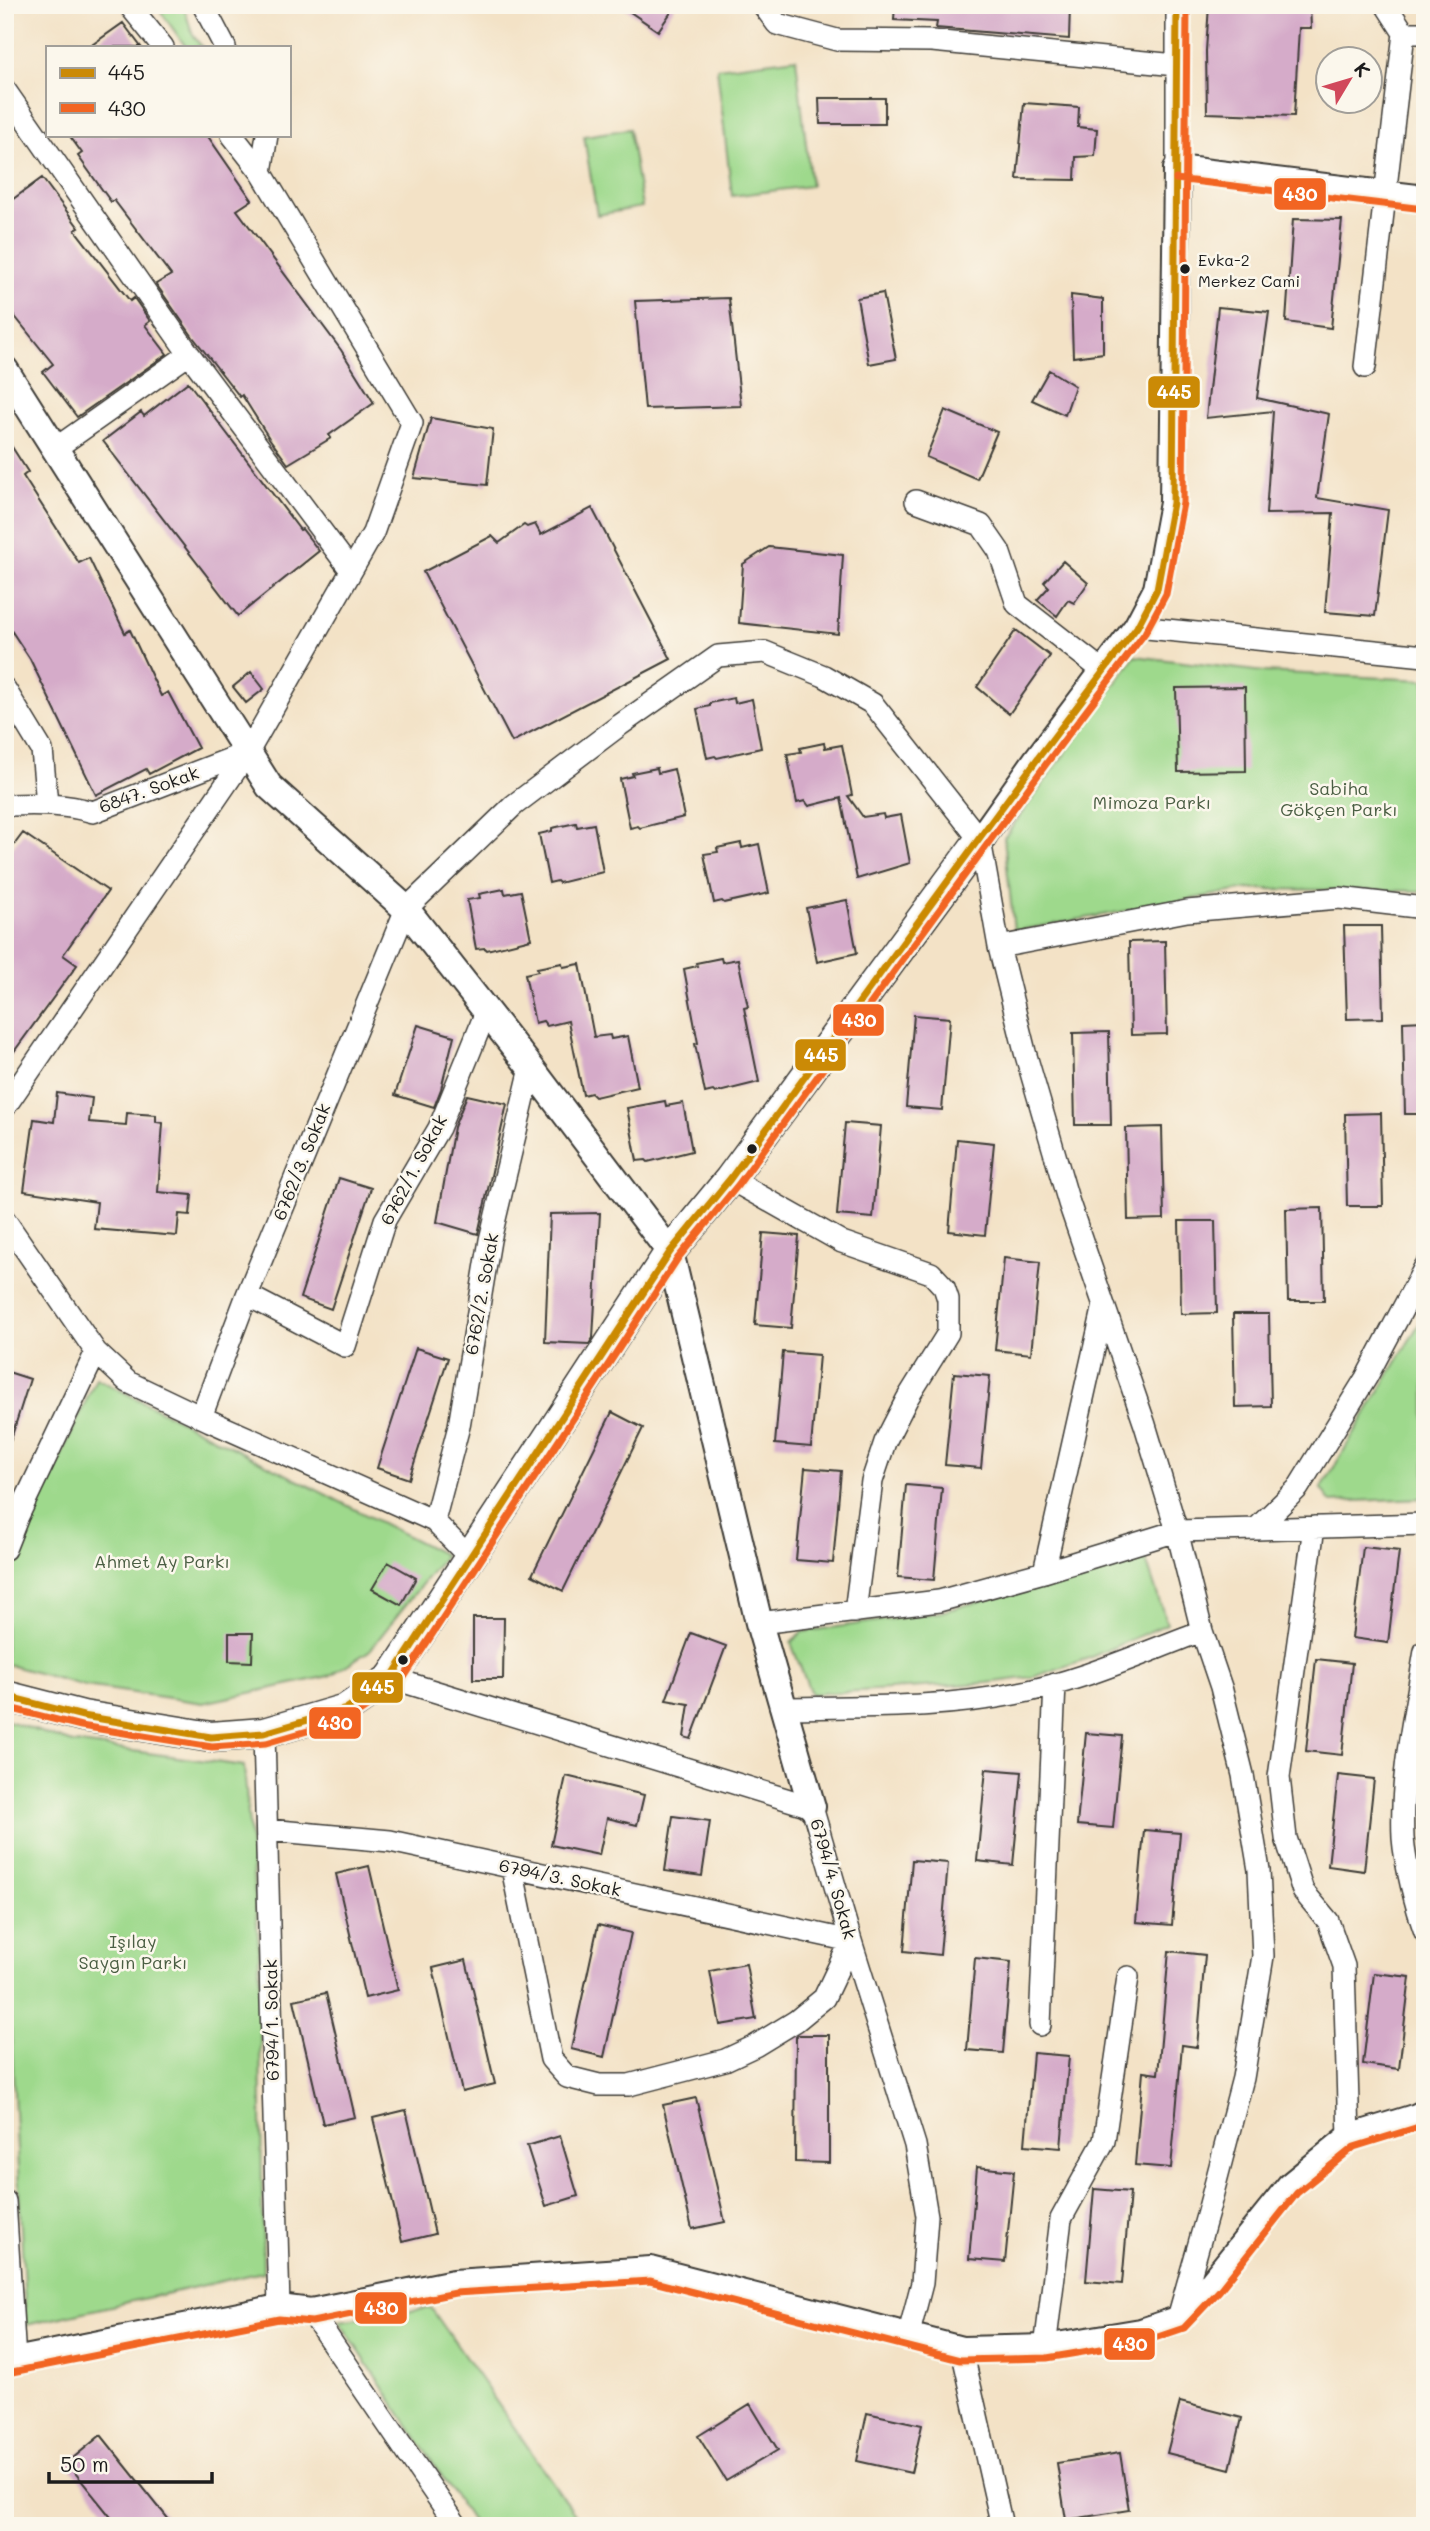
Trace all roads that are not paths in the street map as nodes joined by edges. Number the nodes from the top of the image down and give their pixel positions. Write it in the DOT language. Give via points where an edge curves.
graph roads {
  1 [pos="129,5"];
  2 [pos="204,5"];
  3 [pos="763,5"];
  4 [pos="1177,5"];
  5 [pos="1386,5"];
  6 [pos="1414,33"];
  7 [pos="162,46"];
  8 [pos="224,46"];
  9 [pos="1175,65"];
  10 [pos="5,90"];
  11 [pos="233,136"];
  12 [pos="267,136"];
  13 [pos="1177,169"];
  14 [pos="261,172"];
  15 [pos="1385,194"];
  16 [pos="1425,199"];
  17 [pos="189,354"];
  18 [pos="1365,367"];
  19 [pos="5,370"];
  20 [pos="55,448"];
  21 [pos="916,501"];
  22 [pos="350,569"];
  23 [pos="1137,627"];
  24 [pos="1425,656"];
  25 [pos="1103,671"];
  26 [pos="5,689"];
  27 [pos="248,752"];
  28 [pos="47,804"];
  29 [pos="7,808"];
  30 [pos="980,840"];
  31 [pos="1425,908"];
  32 [pos="406,909"];
  33 [pos="999,947"];
  34 [pos="486,1012"];
  35 [pos="531,1068"];
  36 [pos="5,1107"];
  37 [pos="730,1179"];
  38 [pos="5,1220"];
  39 [pos="670,1252"];
  40 [pos="1425,1267"];
  41 [pos="247,1295"];
  42 [pos="1104,1305"];
  43 [pos="96,1352"];
  44 [pos="201,1417"];
  45 [pos="434,1521"];
  46 [pos="1425,1524"];
  47 [pos="1314,1527"];
  48 [pos="1256,1529"];
  49 [pos="1177,1531"];
  50 [pos="5,1549"];
  51 [pos="470,1558"];
  52 [pos="1044,1572"];
  53 [pos="855,1612"];
  54 [pos="759,1623"];
  55 [pos="1202,1631"];
  56 [pos="1425,1651"];
  57 [pos="391,1678"];
  58 [pos="1055,1685"];
  59 [pos="5,1696"];
  60 [pos="784,1708"];
  61 [pos="264,1733"];
  62 [pos="812,1807"];
  63 [pos="268,1830"];
  64 [pos="512,1868"];
  65 [pos="1425,1932"];
  66 [pos="851,1941"];
  67 [pos="1128,1977"];
  68 [pos="1040,2025"];
  69 [pos="1425,2113"];
  70 [pos="1349,2138"];
  71 [pos="5,2201"];
  72 [pos="279,2308"];
  73 [pos="311,2312"];
  74 [pos="1177,2320"];
  75 [pos="908,2337"];
  76 [pos="1045,2348"];
  77 [pos="962,2350"];
  78 [pos="10,2362"];
  79 [pos="457,2526"];
  80 [pos="1003,2526"];
  1 -- 7 [label="street"];
  2 -- 8 [label="street"];
  3 -- 9 [label="street" via="777,23 837,40 932,41"];
  4 -- 9 [label="street"];
  5 -- 6 [label="street"];
  6 -- 15 [label="street"];
  9 -- 13 [label="street"];
  10 -- 17 [label="street"];
  11 -- 14 [label="street"];
  12 -- 14 [label="street"];
  13 -- 15 [label="street"];
  13 -- 23 [label="street" via="1173,503 1157,589"];
  14 -- 22 [label="street" via="412,423 373,533"];
  15 -- 16 [label="street"];
  15 -- 18 [label="street"];
  17 -- 20 [label="street"];
  17 -- 22 [label="street"];
  19 -- 20 [label="street"];
  20 -- 27 [label="street"];
  21 -- 25 [label="street" via="981,525 999,551 1017,604"];
  22 -- 27 [label="street"];
  23 -- 24 [label="street"];
  23 -- 25 [label="street"];
  25 -- 30 [label="street"];
  26 -- 28 [label="street" via="42,750"];
  27 -- 28 [label="street, 6847. Sokak" via="93,812"];
  27 -- 32 [label="street" via="269,786"];
  27 -- 36 [label="street"];
  28 -- 29 [label="street, 6847. Sokak"];
  30 -- 32 [label="street" via="873,704 765,652 718,656 514,805"];
  30 -- 33 [label="street"];
  30 -- 37 [label="main road"];
  31 -- 33 [label="street" via="1339,898 1187,911"];
  32 -- 34 [label="street"];
  32 -- 41 [label="street, 6762/3. Sokak"];
  33 -- 42 [label="street" via="1069,1203"];
  34 -- 35 [label="street"];
  34 -- 41 [label="street, 6762/1. Sokak" via="439,1128 384,1220 345,1346"];
  35 -- 39 [label="street"];
  35 -- 45 [label="street, 6762/2. Sokak" via="490,1240 459,1426"];
  37 -- 39 [label="main road"];
  37 -- 53 [label="street" via="842,1241 931,1273 948,1299 948,1333 906,1399 884,1442 872,1481"];
  38 -- 43 [label="street"];
  39 -- 51 [label="main road"];
  39 -- 54 [label="street"];
  40 -- 48 [label="street" via="1366,1378 1298,1488"];
  41 -- 44 [label="street, 6762/3. Sokak"];
  42 -- 49 [label="street"];
  42 -- 52 [label="street"];
  43 -- 44 [label="street" via="128,1382"];
  43 -- 50 [label="street"];
  44 -- 45 [label="street"];
  45 -- 51 [label="street"];
  46 -- 47 [label="street"];
  47 -- 48 [label="street"];
  47 -- 70 [label="street" via="1279,1777 1286,1838 1303,1891 1328,1921 1344,1966"];
  48 -- 49 [label="street"];
  49 -- 52 [label="street"];
  49 -- 55 [label="street"];
  51 -- 57 [label="main road"];
  52 -- 53 [label="street" via="939,1601"];
  53 -- 54 [label="street"];
  54 -- 60 [label="street"];
  55 -- 58 [label="street"];
  55 -- 74 [label="street" via="1243,1775 1259,1870 1263,1956 1242,2078"];
  56 -- 65 [label="street" via="1404,1782 1403,1840"];
  57 -- 61 [label="main road" via="346,1709"];
  57 -- 62 [label="street, 6794/4. Sokak"];
  58 -- 60 [label="street" via="950,1704"];
  58 -- 68 [label="street"];
  59 -- 61 [label="main road" via="83,1716 212,1737"];
  60 -- 62 [label="street"];
  61 -- 63 [label="street, 6794/1. Sokak"];
  62 -- 66 [label="street, 6794/4. Sokak"];
  63 -- 64 [label="street, 6794/3. Sokak" via="390,1841"];
  63 -- 72 [label="street, 6794/1. Sokak"];
  64 -- 66 [label="street, 6794/3. Sokak"];
  64 -- 66 [label="street" via="551,2059 567,2077 599,2085 629,2085 725,2060 755,2046 824,1998"];
  66 -- 75 [label="street, 6794/4. Sokak" via="915,2145 927,2216 922,2283"];
  67 -- 76 [label="street" via="1104,2141 1061,2219"];
  69 -- 70 [label="street"];
  70 -- 74 [label="street" via="1290,2186"];
  71 -- 78 [label="street"];
  72 -- 73 [label="street"];
  72 -- 78 [label="street"];
  73 -- 75 [label="street" via="454,2283 651,2270"];
  73 -- 79 [label="street"];
  74 -- 76 [label="street" via="1141,2332"];
  75 -- 77 [label="street"];
  76 -- 77 [label="street"];
  77 -- 80 [label="street"];
}
